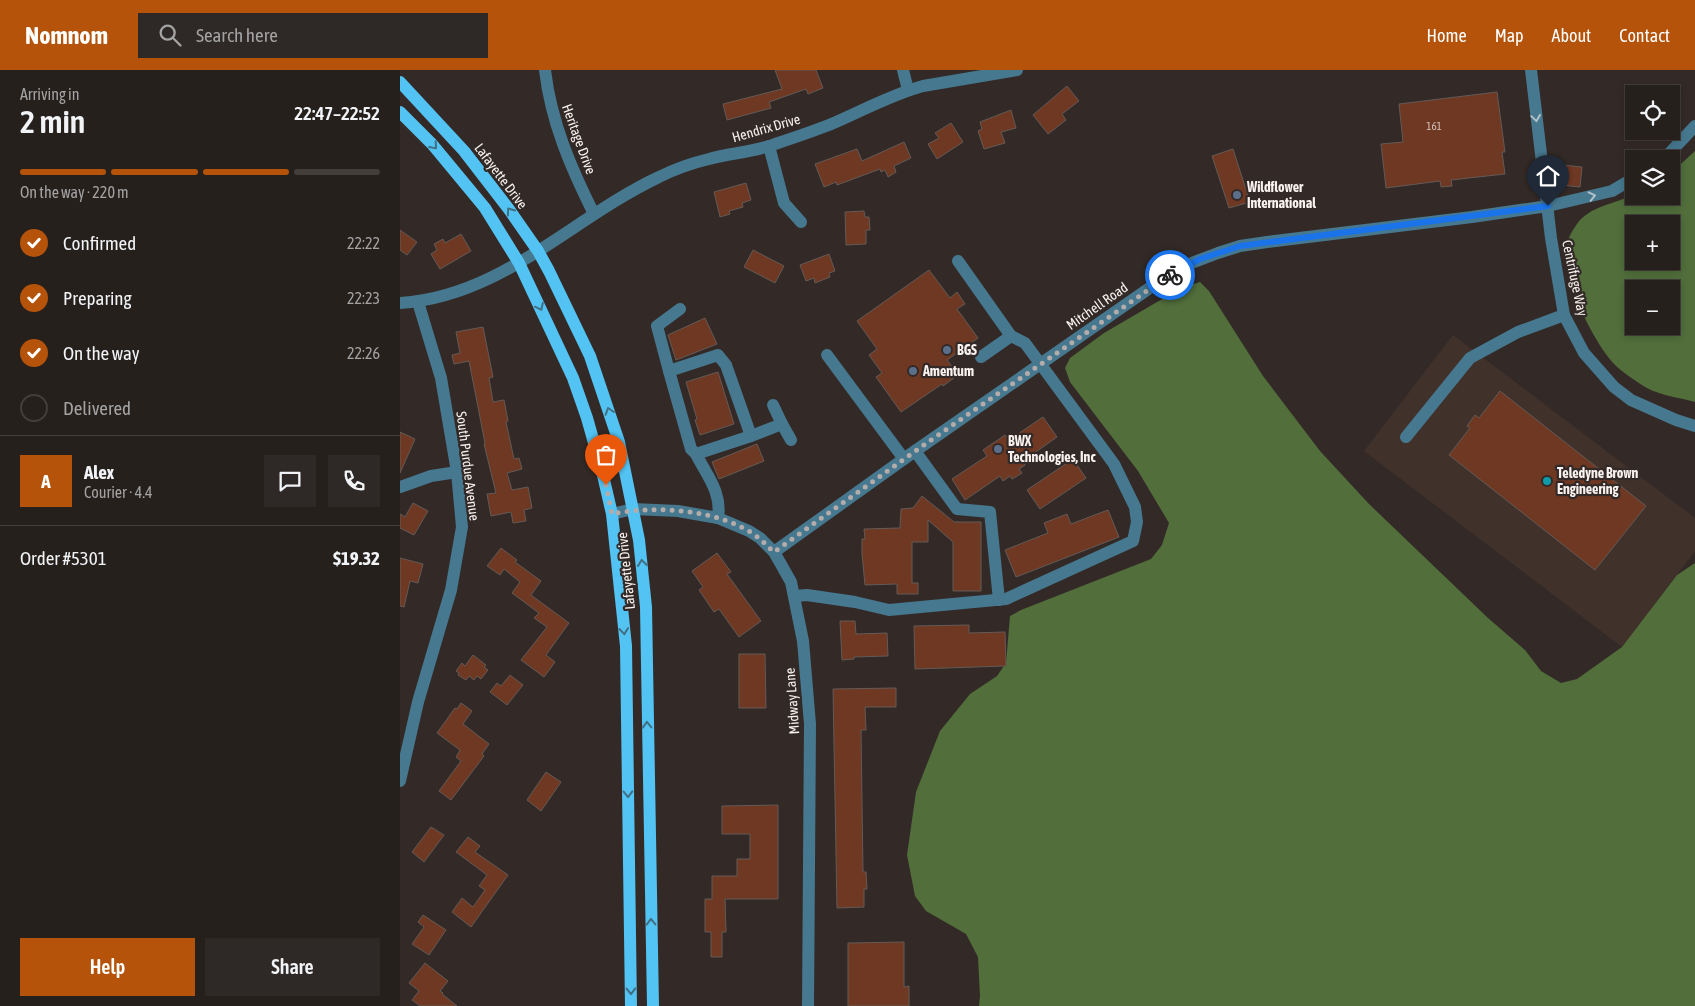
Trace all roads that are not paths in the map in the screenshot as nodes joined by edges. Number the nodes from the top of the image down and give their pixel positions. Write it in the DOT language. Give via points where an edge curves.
graph roads {
  1 [pos="545,70"];
  2 [pos="903,70"];
  3 [pos="1018,70"];
  4 [pos="1531,70"];
  5 [pos="400,82"];
  6 [pos="908,90"];
  7 [pos="400,112"];
  8 [pos="1695,126"];
  9 [pos="769,146"];
  10 [pos="1672,150"];
  11 [pos="1625,183"];
  12 [pos="1548,206"];
  13 [pos="594,214"];
  14 [pos="801,222"];
  15 [pos="538,252"];
  16 [pos="958,261"];
  17 [pos="519,264"];
  18 [pos="418,302"];
  19 [pos="400,303"];
  20 [pos="680,309"];
  21 [pos="1564,315"];
  22 [pos="1011,336"];
  23 [pos="827,355"];
  24 [pos="981,357"];
  25 [pos="1040,364"];
  26 [pos="670,371"];
  27 [pos="773,405"];
  28 [pos="782,424"];
  29 [pos="1695,426"];
  30 [pos="751,436"];
  31 [pos="1406,437"];
  32 [pos="791,440"];
  33 [pos="915,451"];
  34 [pos="696,454"];
  35 [pos="904,459"];
  36 [pos="457,472"];
  37 [pos="400,487"];
  38 [pos="633,509"];
  39 [pos="612,514"];
  40 [pos="718,518"];
  41 [pos="774,552"];
  42 [pos="795,596"];
  43 [pos="999,600"];
  44 [pos="400,781"];
  45 [pos="630,972"];
  46 [pos="652,972"];
  47 [pos="631,1006"];
  48 [pos="652,1006"];
  49 [pos="808,1006"];
  1 -- 13 [label="street, Heritage Drive" via="547,93 558,133"];
  2 -- 6 [label="street"];
  3 -- 6 [label="street, Hendrix Drive"];
  4 -- 12 [label="street, Centrifuge Way, one-way"];
  15 -- 5 [label="main road, Lafayette Drive, one-way" via="464,151"];
  6 -- 9 [label="street, Hendrix Drive" via="828,125"];
  7 -- 17 [label="main road, Lafayette Drive, one-way" via="432,144 485,208"];
  8 -- 10 [label="street"];
  9 -- 13 [label="street, Hendrix Drive" via="683,167"];
  9 -- 14 [label="street" via="784,203"];
  12 -- 11 [label="street, Mitchell Road, one-way" via="1612,191"];
  12 -- 21 [label="street, Centrifuge Way"];
  12 -- 25 [label="street, Mitchell Road" via="1240,246 1189,264 1164,278"];
  13 -- 15 [label="street, Hendrix Drive"];
  15 -- 17 [label="street, Hendrix Drive"];
  38 -- 15 [label="main road, Lafayette Drive, one-way" via="619,442 590,356"];
  16 -- 22 [label="street"];
  17 -- 18 [label="street, Hendrix Drive" via="470,288"];
  17 -- 39 [label="main road, Lafayette Drive, one-way" via="573,378"];
  18 -- 19 [label="street, Hendrix Drive"];
  18 -- 36 [label="street, South Purdue Avenue" via="441,378"];
  20 -- 26 [label="street" via="656,326"];
  21 -- 29 [label="street, Centrifuge Way" via="1584,353 1614,387 1631,400"];
  21 -- 31 [label="street" via="1518,332 1470,358"];
  22 -- 24 [label="street"];
  22 -- 25 [label="street" via="1025,343"];
  23 -- 35 [label="street"];
  25 -- 33 [label="street, Mitchell Road"];
  25 -- 43 [label="street" via="1114,464 1135,507 1137,522 1133,541"];
  26 -- 30 [label="street" via="718,356 726,365"];
  26 -- 34 [label="street" via="690,449"];
  27 -- 28 [label="street"];
  28 -- 30 [label="street"];
  28 -- 32 [label="street"];
  30 -- 34 [label="street"];
  33 -- 35 [label="street, Mitchell Road"];
  33 -- 43 [label="street" via="957,509 990,512"];
  34 -- 40 [label="street" via="717,493"];
  35 -- 41 [label="street, Mitchell Road"];
  36 -- 37 [label="street" via="431,476"];
  36 -- 44 [label="street, South Purdue Avenue" via="462,527 451,590 418,702"];
  38 -- 39 [label="street, Midway Lane"];
  38 -- 40 [label="street, Midway Lane"];
  46 -- 38 [label="main road, Lafayette Drive, one-way" via="646,607"];
  39 -- 45 [label="main road, Lafayette Drive, one-way" via="626,646"];
  40 -- 41 [label="street, Midway Lane" via="749,531"];
  41 -- 42 [label="street, Midway Lane"];
  42 -- 43 [label="street" via="856,602 889,610"];
  42 -- 49 [label="street, Midway Lane" via="803,641 810,724"];
  45 -- 46 [label="main road"];
  45 -- 47 [label="main road, Lafayette Drive, one-way"];
  46 -- 48 [label="main road, Lafayette Drive"];
}
